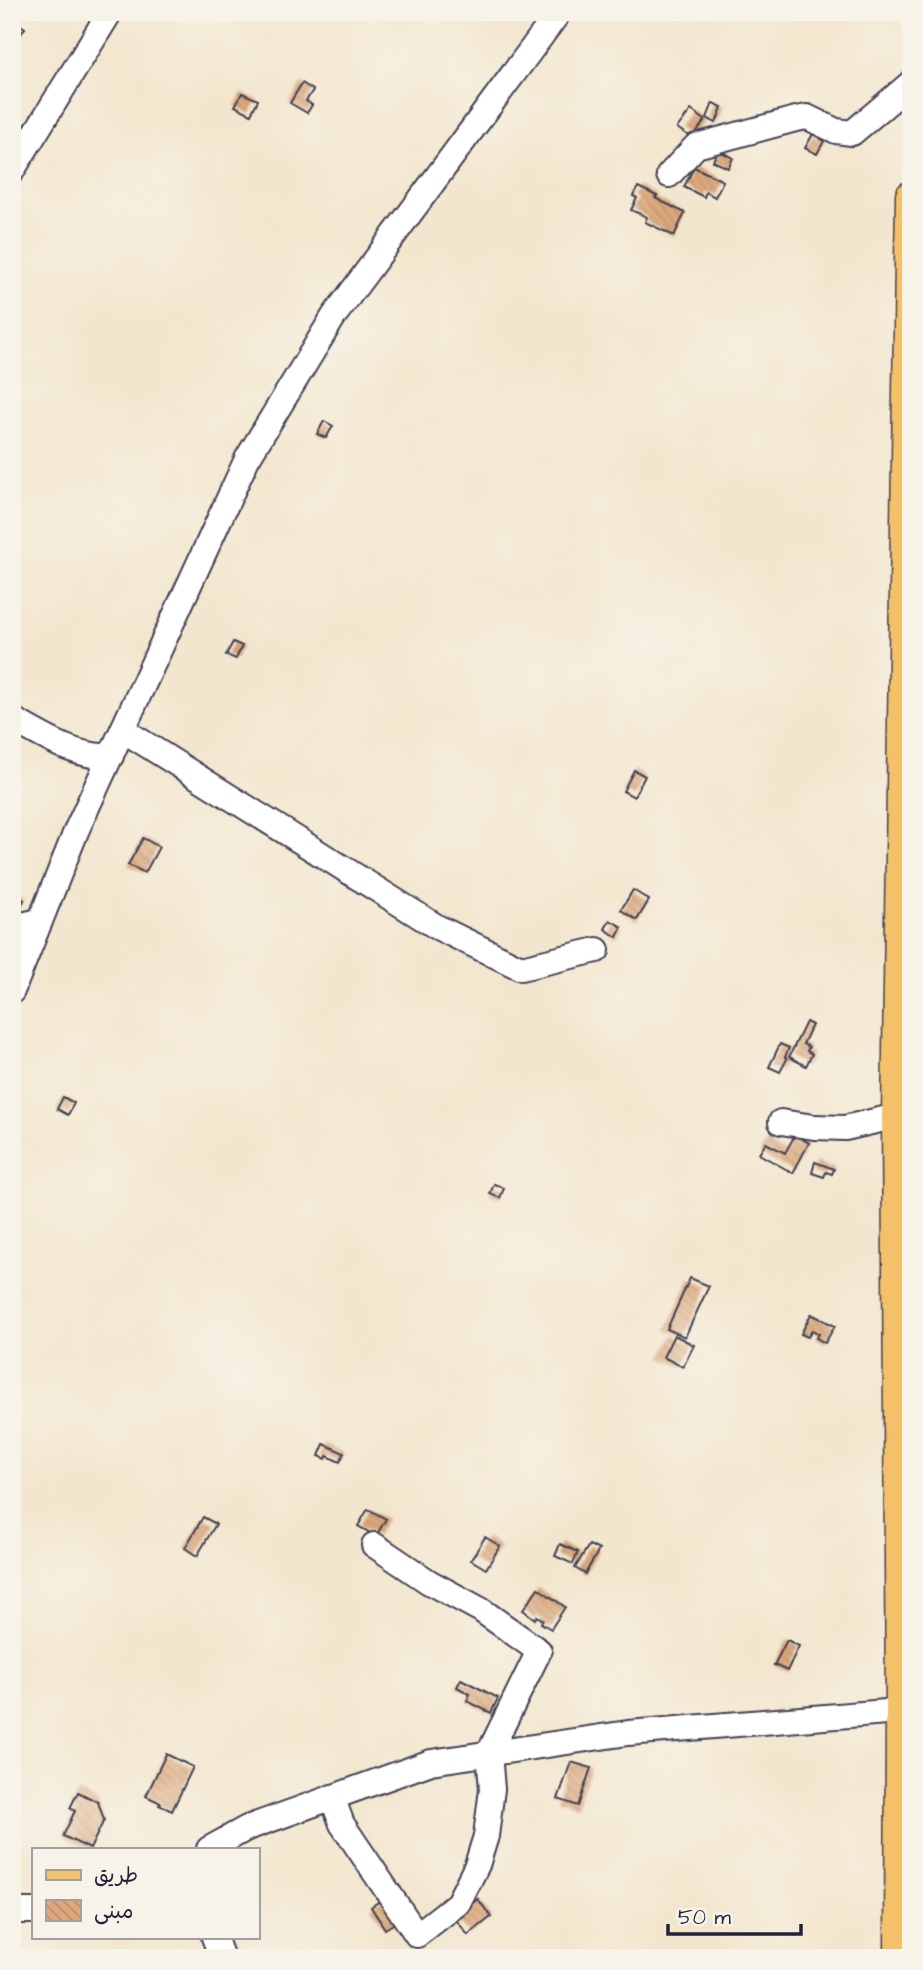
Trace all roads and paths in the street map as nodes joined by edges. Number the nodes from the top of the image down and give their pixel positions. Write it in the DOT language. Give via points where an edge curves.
graph roads {
  1 [pos="110,12"];
  2 [pos="559,12"];
  3 [pos="911,83"];
  4 [pos="12,171"];
  5 [pos="670,175"];
  6 [pos="911,196"];
  7 [pos="12,719"];
  8 [pos="123,730"];
  9 [pos="111,755"];
  10 [pos="40,921"];
  11 [pos="12,927"];
  12 [pos="597,950"];
  13 [pos="12,991"];
  14 [pos="897,1116"];
  15 [pos="781,1122"];
  16 [pos="374,1545"];
  17 [pos="906,1710"];
  18 [pos="489,1753"];
  19 [pos="332,1797"];
  20 [pos="211,1848"];
  21 [pos="12,1911"];
  22 [pos="32,1911"];
  23 [pos="214,1938"];
  24 [pos="222,1958"];
  25 [pos="900,1958"];
  1 -- 4 [label="street"];
  2 -- 8 [label="street" via="334,316 254,447"];
  3 -- 5 [label="street" via="852,133 807,117 796,119 696,146"];
  6 -- 14 [label="main road"];
  7 -- 9 [label="street" via="92,757"];
  8 -- 9 [label="street"];
  8 -- 12 [label="street" via="437,927 522,968"];
  9 -- 10 [label="street"];
  10 -- 11 [label="street"];
  10 -- 13 [label="street"];
  14 -- 15 [label="street" via="845,1128"];
  14 -- 17 [label="main road"];
  16 -- 18 [label="street" via="539,1651"];
  17 -- 18 [label="street" via="628,1733"];
  17 -- 25 [label="main road"];
  18 -- 19 [label="street" via="431,1762"];
  18 -- 19 [label="street" via="491,1800 477,1865 458,1903 417,1935 342,1824"];
  19 -- 20 [label="street" via="247,1828"];
  21 -- 22 [label="street"];
  23 -- 24 [label="street"];
}
